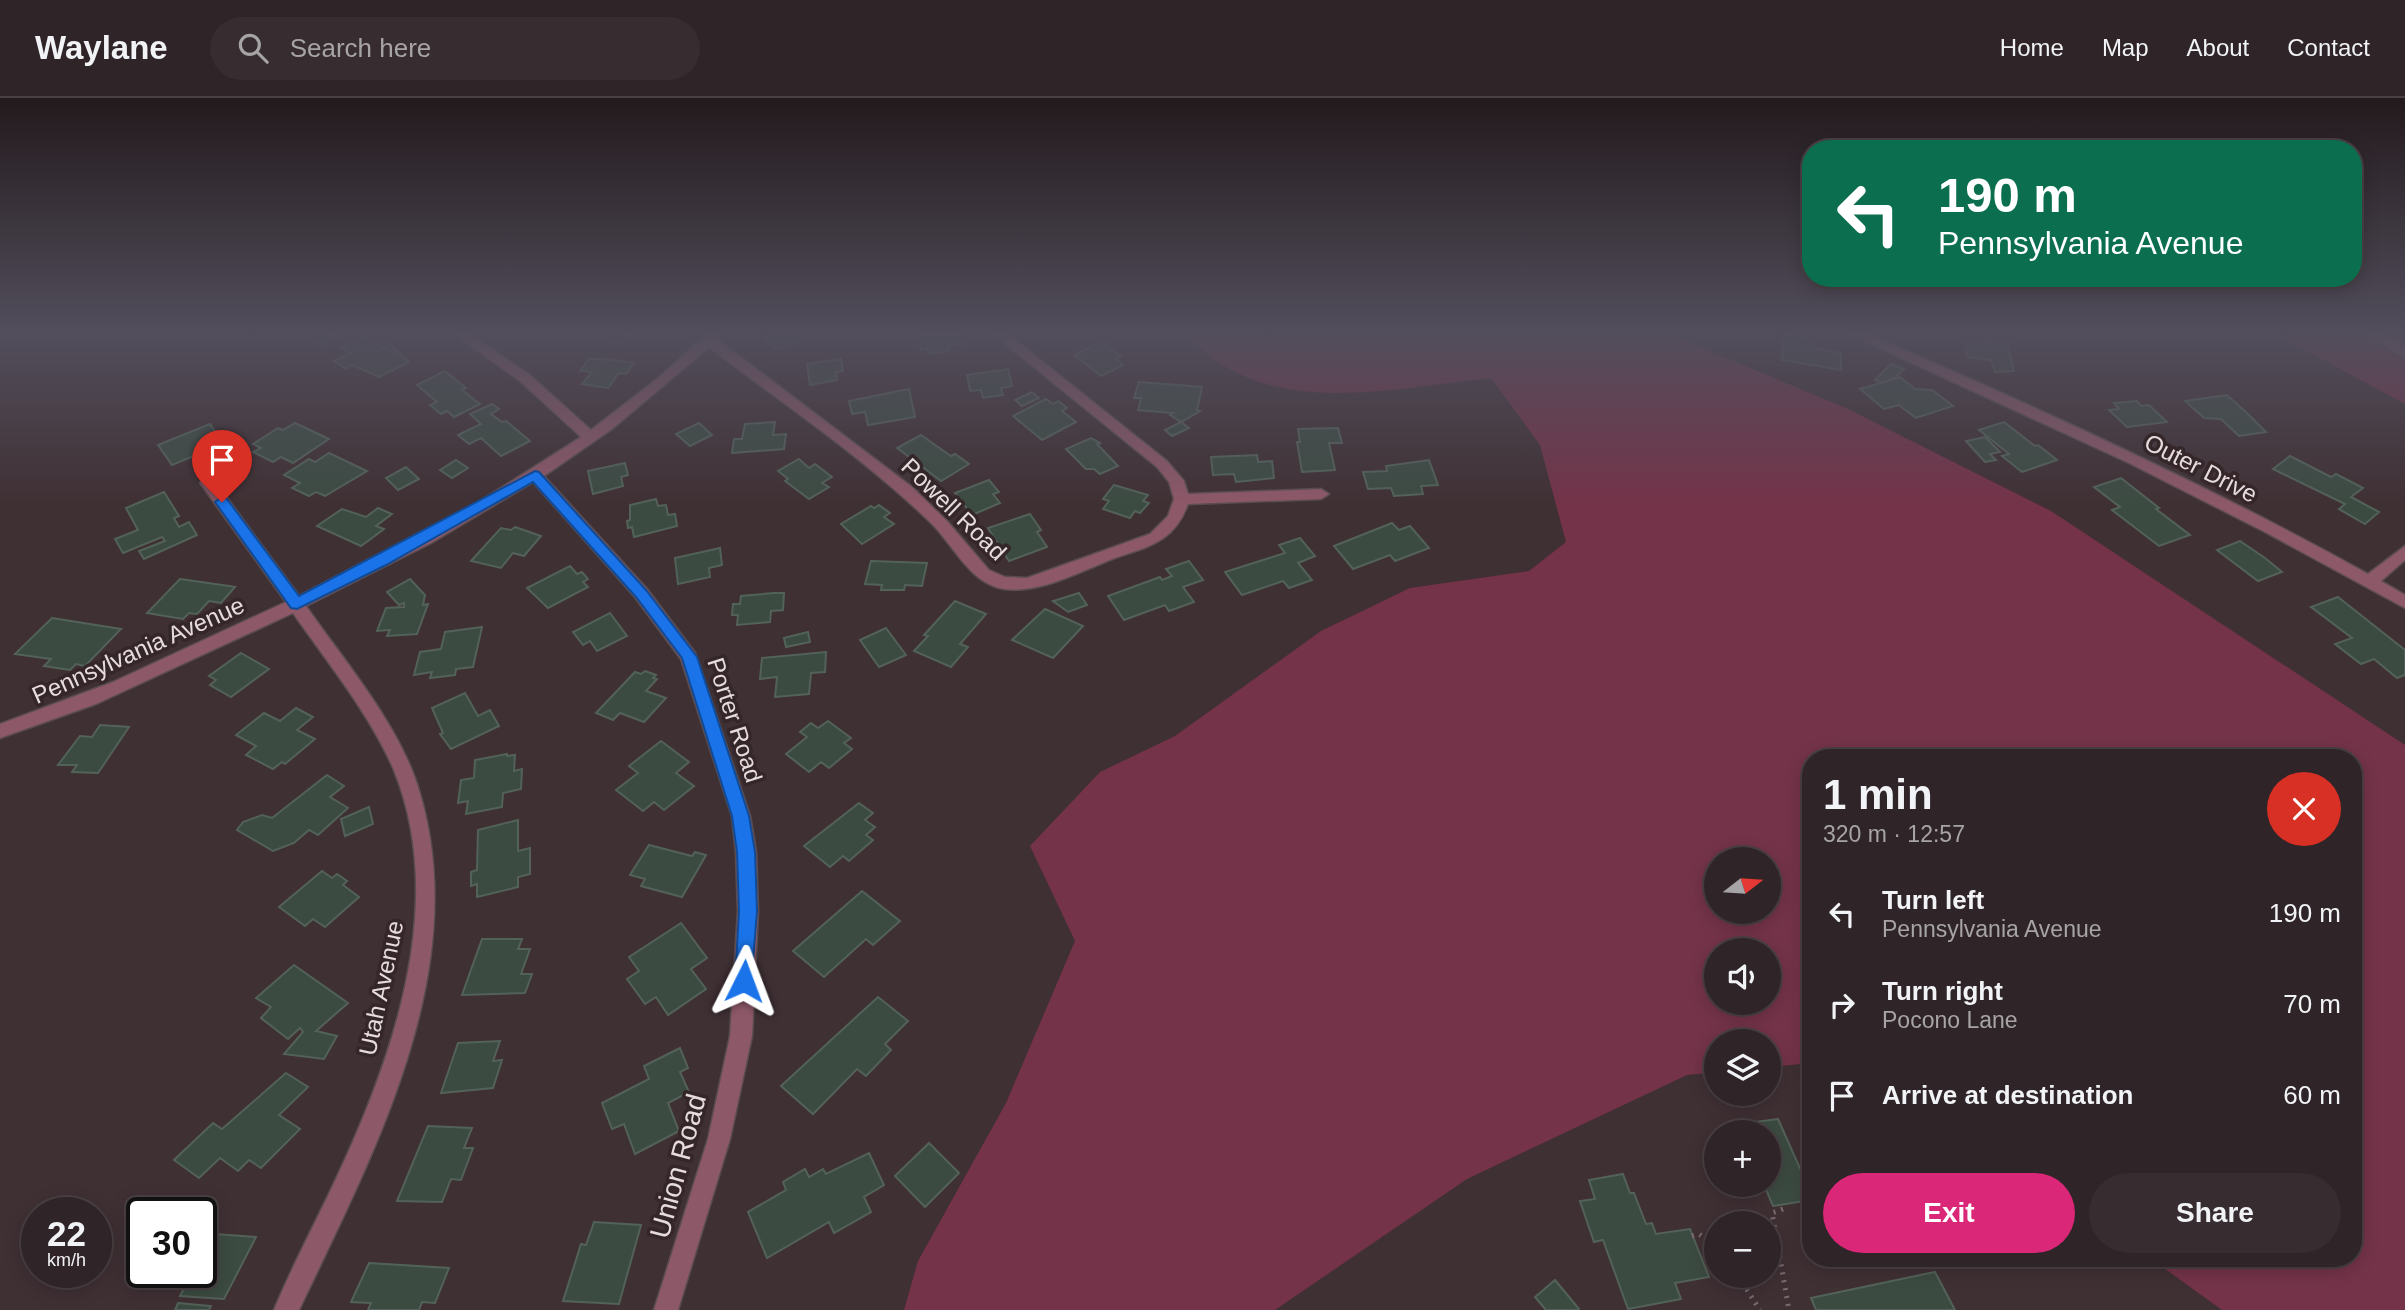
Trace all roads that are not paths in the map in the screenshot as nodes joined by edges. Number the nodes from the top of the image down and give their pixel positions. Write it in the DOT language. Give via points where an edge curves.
graph roads {
  1 [pos="538,391"];
  2 [pos="647,391"];
  3 [pos="780,391"];
  4 [pos="1070,391"];
  5 [pos="1988,391"];
  6 [pos="590,437"];
  7 [pos="535,475"];
  8 [pos="208,483"];
  9 [pos="1321,494"];
  10 [pos="1182,499"];
  11 [pos="2405,551"];
  12 [pos="2369,582"];
  13 [pos="2405,602"];
  14 [pos="297,604"];
  15 [pos="0,731"];
  16 [pos="741,1036"];
  17 [pos="286,1310"];
  18 [pos="666,1310"];
  1 -- 6 [label="street"];
  2 -- 6 [label="street, Pennsylvania Avenue"];
  3 -- 10 [label="street, Powell Road" via="907,491 983,575 1003,583 1028,584 1156,538 1175,518"];
  4 -- 10 [label="street" via="1162,464 1176,481"];
  5 -- 12 [label="street, Outer Drive" via="2122,453"];
  6 -- 7 [label="street, Pennsylvania Avenue"];
  7 -- 14 [label="street, Pennsylvania Avenue"];
  7 -- 16 [label="street, Porter Road" via="641,593 689,657 741,816 746,852 748,911"];
  8 -- 14 [label="street, Utah Avenue"];
  9 -- 10 [label="street"];
  11 -- 12 [label="street"];
  12 -- 13 [label="street, Outer Drive"];
  14 -- 15 [label="street, Pennsylvania Avenue" via="89,700"];
  14 -- 17 [label="street, Utah Avenue" via="370,712 408,784 421,844 424,904 410,1003 379,1108"];
  16 -- 18 [label="street, Union Road" via="719,1139"];
}
